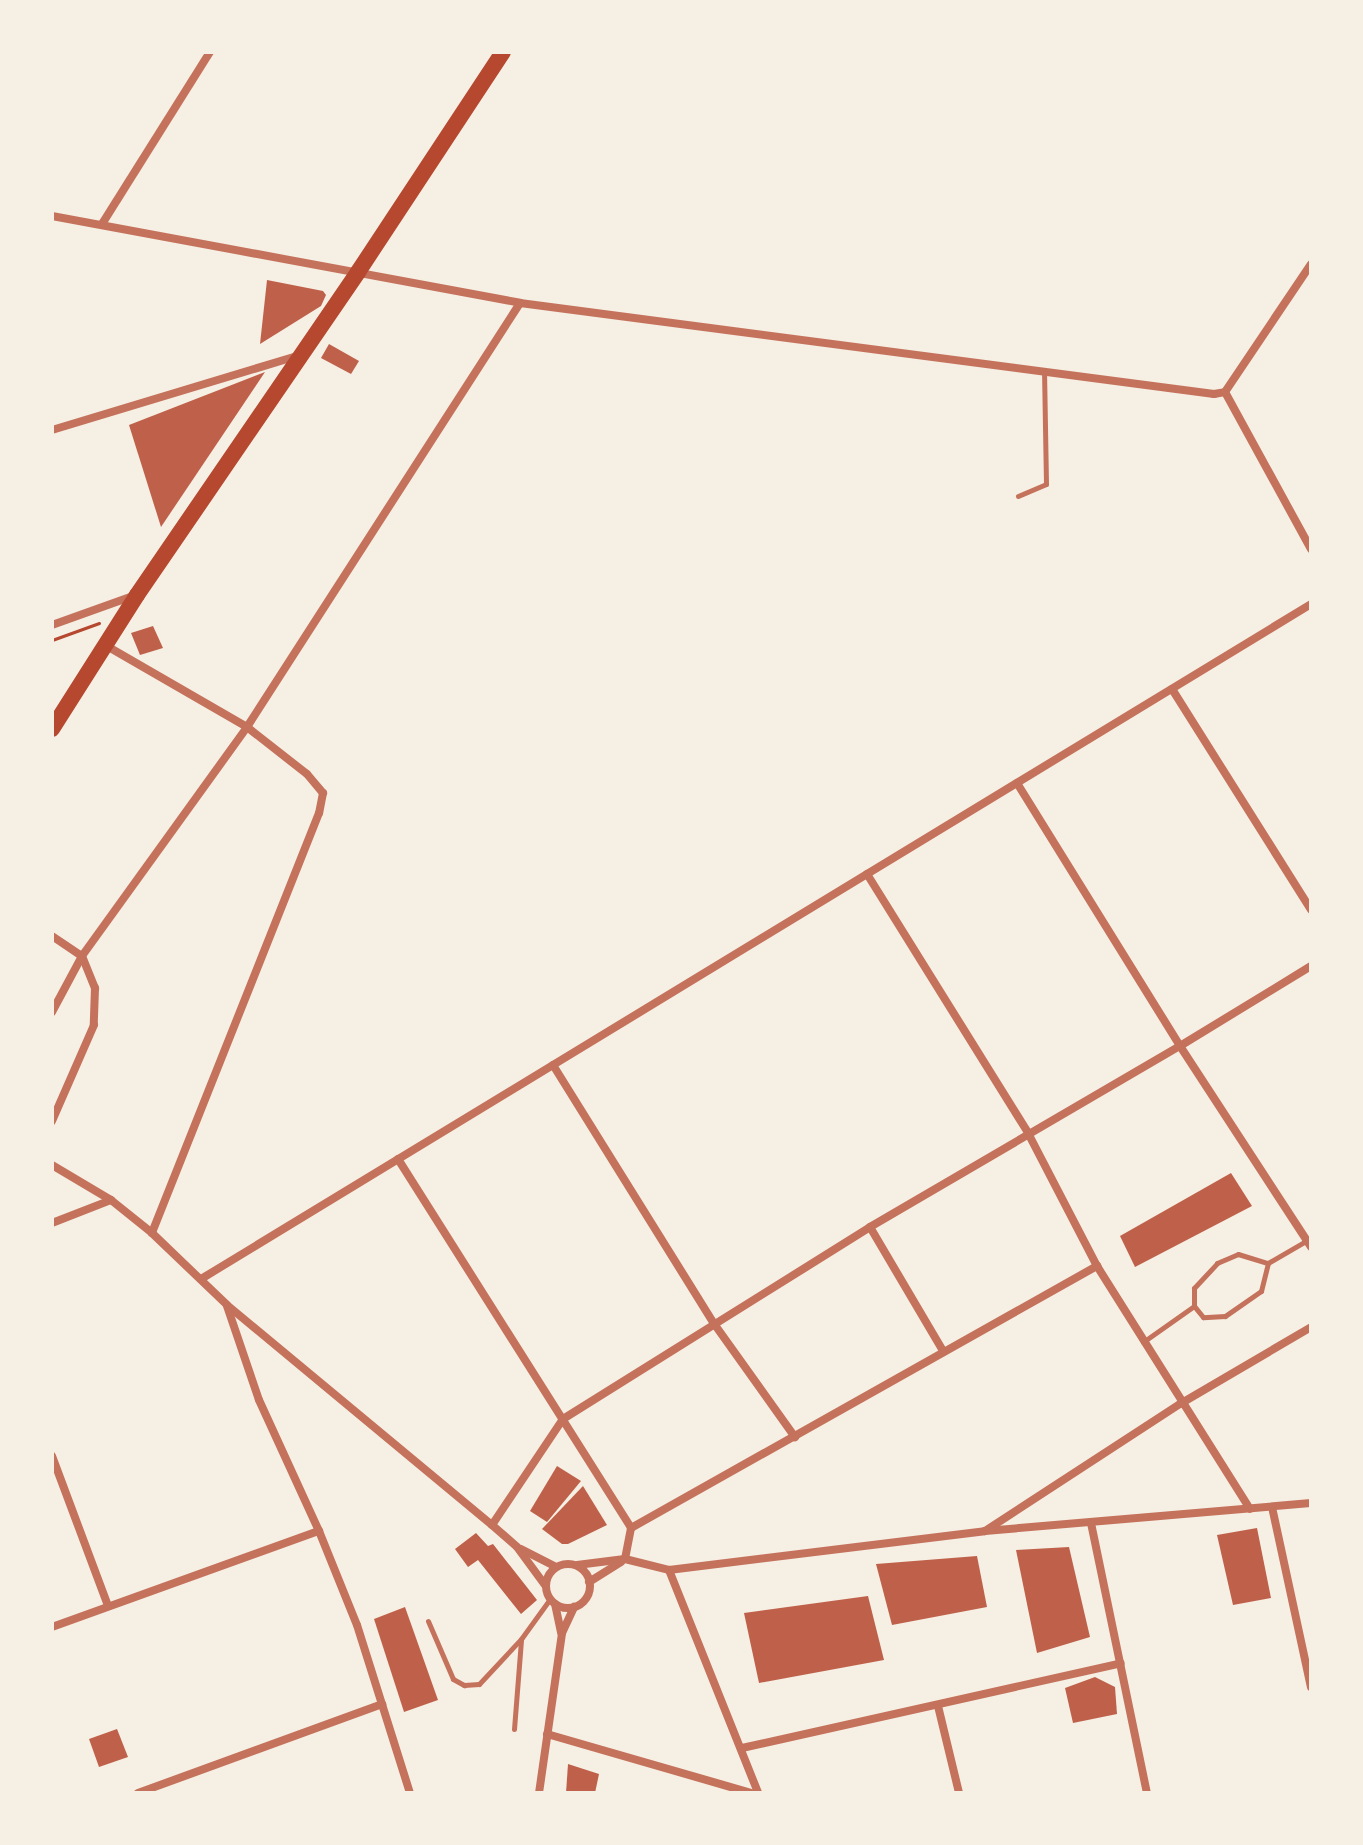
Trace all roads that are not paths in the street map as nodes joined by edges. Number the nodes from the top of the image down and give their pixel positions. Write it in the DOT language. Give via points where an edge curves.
graph roads {
  1 [pos="210,52"];
  2 [pos="503,52"];
  3 [pos="53,217"];
  4 [pos="102,224"];
  5 [pos="1311,264"];
  6 [pos="358,272"];
  7 [pos="520,303"];
  8 [pos="301,354"];
  9 [pos="1044,370"];
  10 [pos="1225,392"];
  11 [pos="52,430"];
  12 [pos="1018,496"];
  13 [pos="1311,549"];
  14 [pos="137,595"];
  15 [pos="1311,604"];
  16 [pos="52,625"];
  17 [pos="105,645"];
  18 [pos="1172,689"];
  19 [pos="247,727"];
  20 [pos="52,729"];
  21 [pos="1017,783"];
  22 [pos="867,874"];
  23 [pos="1311,910"];
  24 [pos="52,936"];
  25 [pos="82,956"];
  26 [pos="1311,966"];
  27 [pos="52,1012"];
  28 [pos="1180,1046"];
  29 [pos="553,1065"];
  30 [pos="52,1121"];
  31 [pos="1028,1133"];
  32 [pos="398,1159"];
  33 [pos="52,1165"];
  34 [pos="111,1200"];
  35 [pos="52,1223"];
  36 [pos="870,1227"];
  37 [pos="152,1233"];
  38 [pos="1309,1244"];
  39 [pos="1268,1263"];
  40 [pos="1097,1266"];
  41 [pos="201,1279"];
  42 [pos="227,1305"];
  43 [pos="1194,1306"];
  44 [pos="715,1325"];
  45 [pos="1311,1327"];
  46 [pos="1143,1342"];
  47 [pos="943,1351"];
  48 [pos="1180,1404"];
  49 [pos="563,1419"];
  50 [pos="795,1437"];
  51 [pos="52,1456"];
  52 [pos="1311,1503"];
  53 [pos="1272,1507"];
  54 [pos="1250,1509"];
  55 [pos="1091,1523"];
  56 [pos="492,1525"];
  57 [pos="631,1528"];
  58 [pos="319,1531"];
  59 [pos="985,1531"];
  60 [pos="517,1547"];
  61 [pos="625,1559"];
  62 [pos="577,1565"];
  63 [pos="556,1567"];
  64 [pos="669,1570"];
  65 [pos="589,1582"];
  66 [pos="545,1585"];
  67 [pos="552,1602"];
  68 [pos="108,1606"];
  69 [pos="574,1607"];
  70 [pos="428,1621"];
  71 [pos="52,1627"];
  72 [pos="562,1633"];
  73 [pos="521,1639"];
  74 [pos="1121,1663"];
  75 [pos="1311,1687"];
  76 [pos="382,1704"];
  77 [pos="938,1706"];
  78 [pos="514,1729"];
  79 [pos="547,1734"];
  80 [pos="742,1748"];
  81 [pos="138,1793"];
  82 [pos="410,1793"];
  83 [pos="539,1793"];
  84 [pos="751,1793"];
  85 [pos="758,1793"];
  86 [pos="959,1793"];
  87 [pos="1147,1793"];
  1 -- 4 [label="street"];
  2 -- 6 [label="main road"];
  3 -- 4 [label="street"];
  4 -- 6 [label="street"];
  5 -- 10 [label="street"];
  6 -- 7 [label="street"];
  6 -- 8 [label="main road"];
  7 -- 9 [label="street"];
  7 -- 19 [label="street"];
  8 -- 11 [label="street"];
  8 -- 14 [label="main road"];
  9 -- 10 [label="street"];
  9 -- 12 [label="lane" via="1046,484"];
  10 -- 13 [label="street"];
  14 -- 16 [label="street"];
  14 -- 17 [label="main road"];
  15 -- 18 [label="street"];
  17 -- 19 [label="street"];
  17 -- 20 [label="main road"];
  18 -- 21 [label="street"];
  18 -- 23 [label="street"];
  19 -- 25 [label="street"];
  19 -- 37 [label="street" via="318,784 322,803"];
  21 -- 22 [label="street"];
  21 -- 28 [label="street"];
  22 -- 29 [label="street"];
  22 -- 31 [label="street"];
  24 -- 25 [label="street"];
  25 -- 27 [label="street"];
  25 -- 30 [label="street" via="95,988 94,1025"];
  26 -- 28 [label="street"];
  28 -- 31 [label="street"];
  28 -- 38 [label="street"];
  29 -- 32 [label="street"];
  29 -- 44 [label="street"];
  31 -- 36 [label="street"];
  31 -- 40 [label="street"];
  32 -- 41 [label="street"];
  32 -- 49 [label="street"];
  33 -- 34 [label="street"];
  34 -- 35 [label="street"];
  34 -- 37 [label="street"];
  36 -- 44 [label="street"];
  36 -- 47 [label="street"];
  37 -- 41 [label="street"];
  38 -- 39 [label="lane"];
  39 -- 43 [label="lane" via="1238,1254 1217,1263 1194,1288"];
  39 -- 43 [label="lane" via="1261,1291 1225,1316 1203,1317"];
  40 -- 46 [label="street"];
  40 -- 47 [label="street"];
  41 -- 42 [label="street"];
  42 -- 56 [label="street"];
  42 -- 58 [label="street" via="259,1400"];
  43 -- 46 [label="lane"];
  44 -- 49 [label="street"];
  44 -- 50 [label="street"];
  45 -- 48 [label="street"];
  46 -- 48 [label="street"];
  47 -- 50 [label="street"];
  48 -- 54 [label="street"];
  48 -- 59 [label="street"];
  49 -- 56 [label="street"];
  49 -- 57 [label="street"];
  50 -- 57 [label="street"];
  51 -- 68 [label="street"];
  52 -- 53 [label="street"];
  53 -- 54 [label="street"];
  53 -- 75 [label="street"];
  54 -- 55 [label="street"];
  55 -- 59 [label="street"];
  55 -- 74 [label="street"];
  56 -- 60 [label="street"];
  57 -- 61 [label="street"];
  58 -- 68 [label="street"];
  58 -- 76 [label="street"];
  59 -- 64 [label="street"];
  60 -- 63 [label="street"];
  60 -- 66 [label="street"];
  61 -- 62 [label="street"];
  61 -- 64 [label="street"];
  61 -- 65 [label="street"];
  62 -- 63 [label="street"];
  62 -- 65 [label="street"];
  63 -- 66 [label="street"];
  64 -- 80 [label="street"];
  65 -- 69 [label="street" via="586,1598"];
  66 -- 67 [label="street"];
  67 -- 69 [label="street"];
  67 -- 72 [label="street"];
  67 -- 73 [label="lane"];
  68 -- 71 [label="street"];
  69 -- 72 [label="street"];
  70 -- 73 [label="lane" via="453,1679 464,1685 479,1684"];
  72 -- 79 [label="street"];
  73 -- 78 [label="lane"];
  74 -- 77 [label="street"];
  74 -- 87 [label="street"];
  76 -- 81 [label="street"];
  76 -- 82 [label="street"];
  77 -- 80 [label="street"];
  77 -- 86 [label="street"];
  79 -- 83 [label="street"];
  79 -- 84 [label="street"];
  80 -- 85 [label="street"];
}
